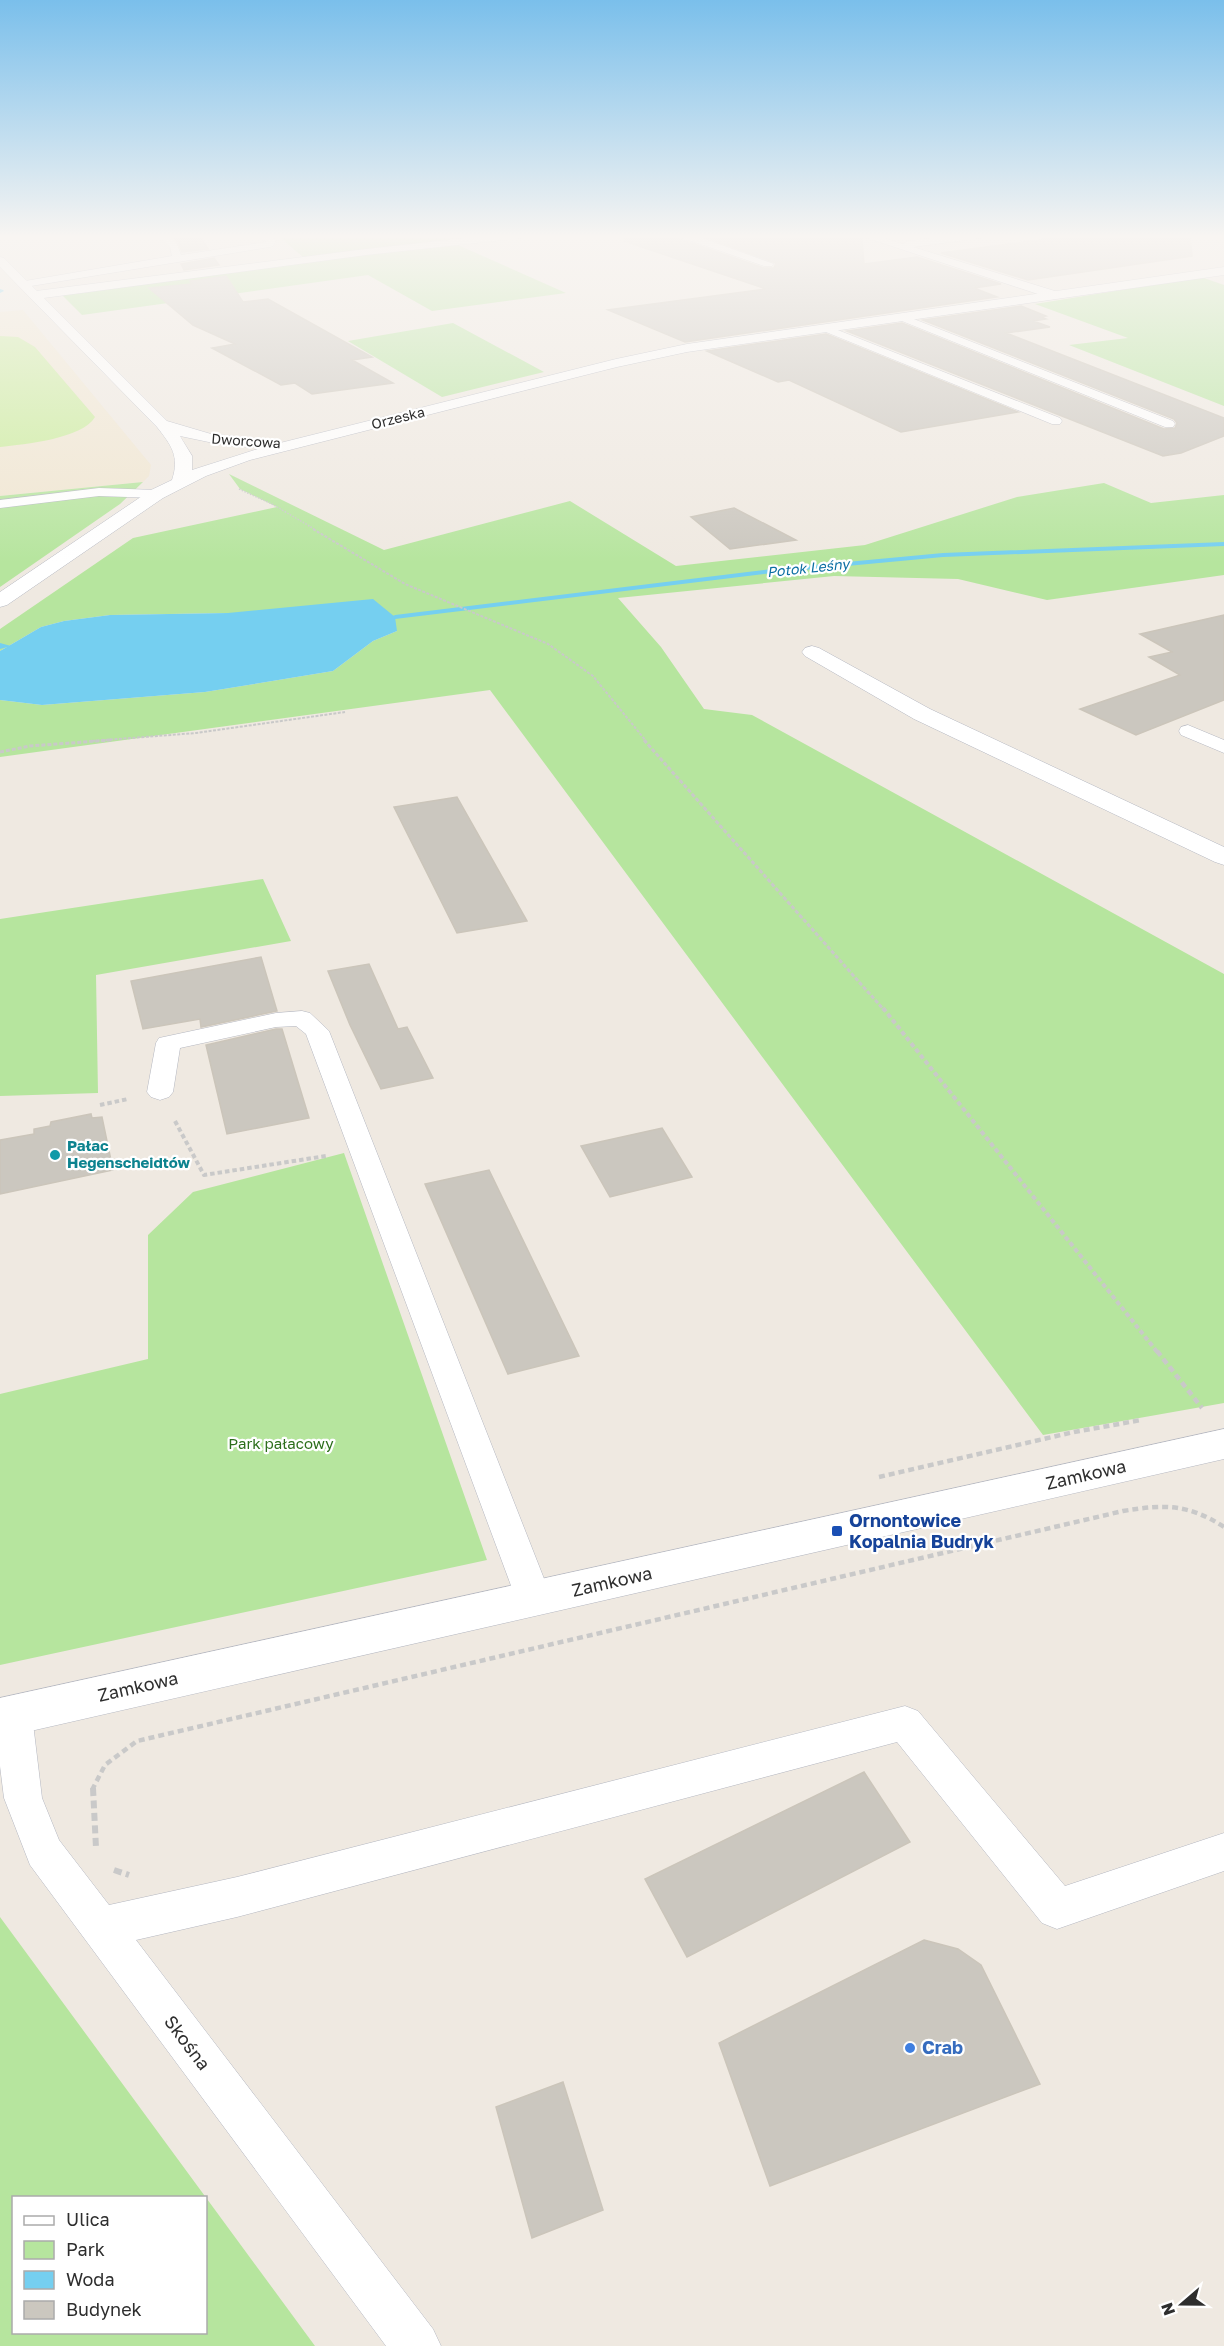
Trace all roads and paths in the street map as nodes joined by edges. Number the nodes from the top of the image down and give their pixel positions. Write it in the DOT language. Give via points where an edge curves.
graph roads {
  1 [pos="84,344"];
  2 [pos="711,344"];
  3 [pos="866,344"];
  4 [pos="970,344"];
  5 [pos="1056,421"];
  6 [pos="162,424"];
  7 [pos="1169,424"];
  8 [pos="223,441"];
  9 [pos="296,444"];
  10 [pos="184,453"];
  11 [pos="244,457"];
  12 [pos="224,464"];
  13 [pos="200,472"];
  14 [pos="180,481"];
  15 [pos="157,494"];
  16 [pos="0,504"];
  17 [pos="0,601"];
  18 [pos="812,652"];
  19 [pos="345,712"];
  20 [pos="1188,730"];
  21 [pos="1224,747"];
  22 [pos="0,752"];
  23 [pos="1224,857"];
  24 [pos="160,1092"];
  25 [pos="100,1105"];
  26 [pos="361,1151"];
  27 [pos="1074,1432"];
  28 [pos="1224,1445"];
  29 [pos="867,1480"];
  30 [pos="1224,1527"];
  31 [pos="534,1599"];
  32 [pos="6,1717"];
  33 [pos="1224,1852"];
  34 [pos="102,1856"];
  35 [pos="108,1863"];
  36 [pos="132,1876"];
  37 [pos="100,1928"];
  38 [pos="416,2346"];
  1 -- 6 [label="street, Dworcowa"];
  2 -- 9 [label="street, Orzeska" via="615,363"];
  3 -- 5 [label="lane"];
  4 -- 7 [label="lane"];
  6 -- 8 [label="street, Dworcowa"];
  6 -- 10 [label="street, Dworcowa"];
  8 -- 9 [label="street, Dworcowa"];
  8 -- 10 [label="street" via="189,445"];
  8 -- 11 [label="street" via="242,450"];
  9 -- 11 [label="street, Orzeska"];
  10 -- 12 [label="street"];
  10 -- 14 [label="street" via="186,465"];
  11 -- 12 [label="street, Orzeska"];
  12 -- 13 [label="street, Orzeska"];
  13 -- 14 [label="street, Orzeska"];
  13 -- 28 [label="path" via="272,504 405,584 548,644 593,676 633,727 879,1004 1202,1408"];
  14 -- 15 [label="street, Orzeska"];
  15 -- 16 [label="lane" via="99,492"];
  15 -- 17 [label="street, Orzeska"];
  18 -- 23 [label="street" via="922,714"];
  19 -- 22 [label="path" via="196,734 30,746"];
  20 -- 21 [label="lane"];
  24 -- 25 [label="path"];
  24 -- 26 [label="path" via="204,1174"];
  24 -- 26 [label="lane" via="168,1043 302,1018 317,1031"];
  26 -- 31 [label="lane"];
  27 -- 29 [label="path"];
  28 -- 31 [label="street, Zamkowa"];
  30 -- 34 [label="path" via="1209,1515 1185,1506 1123,1511 137,1741 105,1765 91,1791 96,1849"];
  31 -- 32 [label="street, Zamkowa"];
  32 -- 37 [label="lane, Skośna" via="23,1798 44,1852"];
  33 -- 37 [label="lane" via="1057,1909 905,1723 237,1897"];
  35 -- 36 [label="path" via="114,1870"];
  37 -- 38 [label="lane, Skośna"];
}
